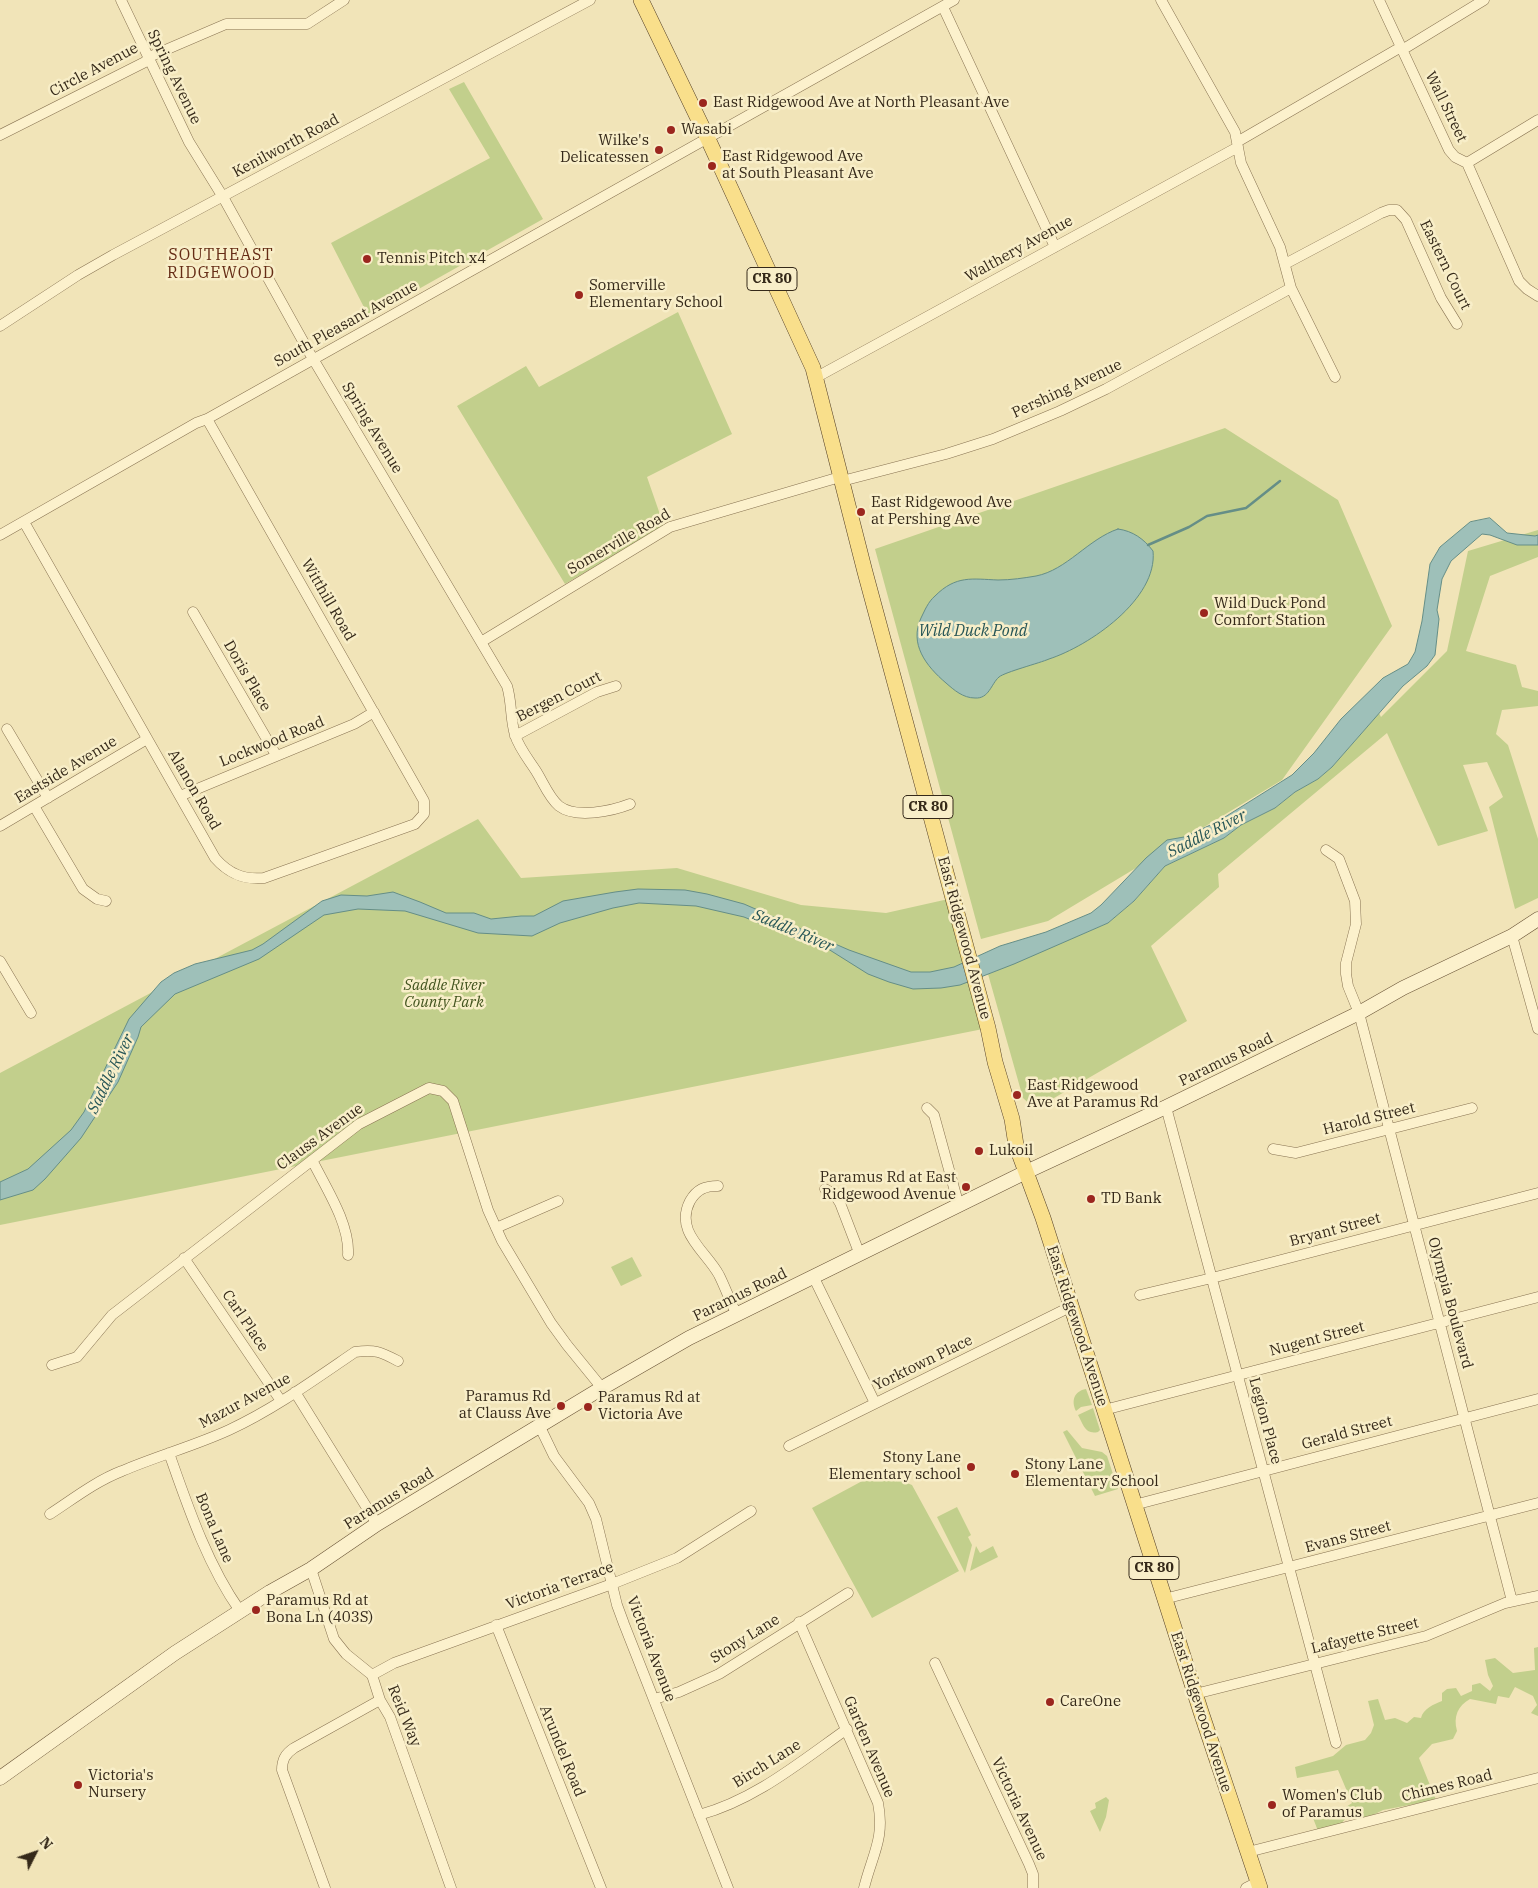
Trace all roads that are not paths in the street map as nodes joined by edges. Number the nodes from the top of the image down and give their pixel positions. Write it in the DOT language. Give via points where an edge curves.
graph roads {
  1 [pos="121,0"];
  2 [pos="344,0"];
  3 [pos="590,0"];
  4 [pos="641,0"];
  5 [pos="954,0"];
  6 [pos="1161,0"];
  7 [pos="1379,0"];
  8 [pos="1484,0"];
  9 [pos="943,6"];
  10 [pos="1402,48"];
  11 [pos="148,57"];
  12 [pos="1538,120"];
  13 [pos="0,135"];
  14 [pos="708,139"];
  15 [pos="1237,144"];
  16 [pos="1467,163"];
  17 [pos="223,197"];
  18 [pos="1055,247"];
  19 [pos="1285,264"];
  20 [pos="1291,288"];
  21 [pos="1538,296"];
  22 [pos="1457,324"];
  23 [pos="0,326"];
  24 [pos="313,359"];
  25 [pos="1335,377"];
  26 [pos="815,378"];
  27 [pos="208,419"];
  28 [pos="841,479"];
  29 [pos="24,522"];
  30 [pos="0,535"];
  31 [pos="193,612"];
  32 [pos="481,642"];
  33 [pos="616,686"];
  34 [pos="374,712"];
  35 [pos="7,729"];
  36 [pos="515,736"];
  37 [pos="147,739"];
  38 [pos="276,755"];
  39 [pos="180,796"];
  40 [pos="422,797"];
  41 [pos="48,798"];
  42 [pos="630,804"];
  43 [pos="34,806"];
  44 [pos="0,826"];
  45 [pos="1326,850"];
  46 [pos="106,901"];
  47 [pos="1538,919"];
  48 [pos="1512,936"];
  49 [pos="0,961"];
  50 [pos="1359,1013"];
  51 [pos="31,1014"];
  52 [pos="1538,1029"];
  53 [pos="927,1108"];
  54 [pos="1166,1108"];
  55 [pos="1472,1108"];
  56 [pos="1388,1129"];
  57 [pos="1273,1148"];
  58 [pos="312,1160"];
  59 [pos="1026,1172"];
  60 [pos="718,1186"];
  61 [pos="825,1190"];
  62 [pos="1538,1193"];
  63 [pos="558,1201"];
  64 [pos="959,1206"];
  65 [pos="1414,1226"];
  66 [pos="496,1228"];
  67 [pos="348,1255"];
  68 [pos="860,1255"];
  69 [pos="184,1258"];
  70 [pos="814,1278"];
  71 [pos="1212,1278"];
  72 [pos="1140,1295"];
  73 [pos="1538,1297"];
  74 [pos="1070,1307"];
  75 [pos="736,1313"];
  76 [pos="1439,1323"];
  77 [pos="398,1361"];
  78 [pos="52,1365"];
  79 [pos="1238,1376"];
  80 [pos="602,1388"];
  81 [pos="295,1392"];
  82 [pos="1538,1399"];
  83 [pos="282,1401"];
  84 [pos="875,1403"];
  85 [pos="1104,1410"];
  86 [pos="1465,1418"];
  87 [pos="540,1427"];
  88 [pos="789,1446"];
  89 [pos="169,1454"];
  90 [pos="1263,1471"];
  91 [pos="1538,1502"];
  92 [pos="1134,1505"];
  93 [pos="751,1510"];
  94 [pos="50,1514"];
  95 [pos="1490,1515"];
  96 [pos="377,1524"];
  97 [pos="311,1568"];
  98 [pos="1289,1568"];
  99 [pos="612,1584"];
  100 [pos="848,1593"];
  101 [pos="1538,1596"];
  102 [pos="1164,1599"];
  103 [pos="1512,1601"];
  104 [pos="240,1611"];
  105 [pos="799,1622"];
  106 [pos="496,1625"];
  107 [pos="934,1663"];
  108 [pos="1315,1664"];
  109 [pos="372,1675"];
  110 [pos="1195,1694"];
  111 [pos="654,1699"];
  112 [pos="380,1700"];
  113 [pos="846,1729"];
  114 [pos="1336,1743"];
  115 [pos="0,1778"];
  116 [pos="1538,1778"];
  117 [pos="699,1815"];
  118 [pos="1248,1852"];
  119 [pos="1254,1886"];
  120 [pos="598,1887"];
  121 [pos="325,1888"];
  122 [pos="451,1888"];
  123 [pos="728,1888"];
  124 [pos="864,1888"];
  125 [pos="1033,1888"];
  1 -- 11 [label="street, Spring Avenue"];
  2 -- 11 [label="street, Circle Avenue" via="307,24 226,24"];
  3 -- 17 [label="street, Kenilworth Road"];
  4 -- 14 [label="main road, East Ridgewood Avenue / CR 80"];
  5 -- 9 [label="street, South Pleasant Avenue"];
  6 -- 15 [label="street" via="1235,132"];
  7 -- 10 [label="street, Wall Street"];
  8 -- 10 [label="street, Walthery Avenue"];
  9 -- 14 [label="street, South Pleasant Avenue"];
  9 -- 18 [label="street"];
  10 -- 15 [label="street, Walthery Avenue"];
  10 -- 16 [label="street, Wall Street" via="1449,150"];
  11 -- 13 [label="street, Circle Avenue" via="145,62"];
  11 -- 17 [label="street, Spring Avenue" via="189,142"];
  12 -- 16 [label="street"];
  14 -- 24 [label="street, South Pleasant Avenue"];
  14 -- 26 [label="main road, East Ridgewood Avenue / CR 80"];
  15 -- 18 [label="street, Walthery Avenue"];
  15 -- 19 [label="street" via="1241,163"];
  16 -- 21 [label="street, Wall Street" via="1518,281"];
  17 -- 23 [label="street, Kenilworth Road" via="78,274"];
  17 -- 24 [label="street, Spring Avenue"];
  18 -- 26 [label="street, Walthery Avenue"];
  19 -- 20 [label="street"];
  19 -- 22 [label="street, Eastern Court" via="1389,210 1397,210 1406,220 1441,298"];
  20 -- 25 [label="street"];
  20 -- 28 [label="street, Pershing Avenue" via="1060,411 993,439 946,454"];
  24 -- 27 [label="street, South Pleasant Avenue"];
  24 -- 32 [label="street, Spring Avenue"];
  26 -- 28 [label="main road, East Ridgewood Avenue / CR 80"];
  27 -- 29 [label="street, South Pleasant Avenue"];
  27 -- 34 [label="street, Witthill Road"];
  28 -- 32 [label="street, Somerville Road" via="670,527"];
  28 -- 59 [label="main road, East Ridgewood Avenue / CR 80" via="1012,1119 1016,1146"];
  29 -- 30 [label="street, South Pleasant Avenue"];
  29 -- 37 [label="street, Alanon Road"];
  31 -- 38 [label="street, Doris Place"];
  32 -- 36 [label="street, Spring Avenue" via="510,696"];
  33 -- 36 [label="street, Bergen Court" via="597,692"];
  34 -- 38 [label="street, Lockwood Road" via="354,724"];
  34 -- 40 [label="street, Witthill Road"];
  35 -- 41 [label="street"];
  36 -- 42 [label="street, Spring Avenue" via="560,806 580,813"];
  37 -- 39 [label="street, Alanon Road"];
  37 -- 41 [label="street, Eastside Avenue"];
  38 -- 39 [label="street, Lockwood Road"];
  39 -- 40 [label="street, Alanon Road" via="215,858 232,873 254,879 271,876 415,824 424,814"];
  41 -- 43 [label="street, Eastside Avenue"];
  43 -- 44 [label="street, Eastside Avenue"];
  43 -- 46 [label="street" via="84,889 97,899"];
  45 -- 50 [label="street, Olympia Boulevard" via="1338,859 1356,901 1356,924 1346,974"];
  47 -- 48 [label="main road, Paramus Road"];
  48 -- 50 [label="main road, Paramus Road" via="1403,988"];
  48 -- 52 [label="street"];
  49 -- 51 [label="street"];
  50 -- 54 [label="main road, Paramus Road"];
  50 -- 56 [label="street, Olympia Boulevard"];
  53 -- 64 [label="street" via="934,1115"];
  54 -- 59 [label="main road, Paramus Road"];
  54 -- 71 [label="street, Legion Place"];
  55 -- 56 [label="street, Harold Street"];
  56 -- 57 [label="street, Harold Street" via="1296,1153"];
  56 -- 65 [label="street, Olympia Boulevard"];
  58 -- 66 [label="street, Clauss Avenue" via="359,1124 423,1090 443,1090 453,1100"];
  58 -- 67 [label="street" via="346,1229"];
  58 -- 69 [label="street, Clauss Avenue"];
  59 -- 64 [label="main road, Paramus Road"];
  59 -- 74 [label="main road, East Ridgewood Avenue / CR 80"];
  60 -- 75 [label="street" via="700,1189 693,1196 686,1212 686,1222 688,1232 718,1274"];
  61 -- 68 [label="street" via="835,1195 840,1203"];
  62 -- 65 [label="street, Bryant Street"];
  63 -- 66 [label="street"];
  64 -- 68 [label="main road, Paramus Road"];
  65 -- 71 [label="street, Bryant Street"];
  65 -- 76 [label="street, Olympia Boulevard"];
  66 -- 80 [label="street, Clauss Avenue" via="551,1322"];
  68 -- 70 [label="main road, Paramus Road"];
  69 -- 78 [label="street, Clauss Avenue" via="112,1314 77,1357"];
  69 -- 83 [label="street, Carl Place"];
  70 -- 75 [label="main road, Paramus Road"];
  70 -- 84 [label="street"];
  71 -- 72 [label="street, Bryant Street"];
  71 -- 79 [label="street, Legion Place"];
  73 -- 76 [label="street, Nugent Street"];
  74 -- 84 [label="street, Yorktown Place"];
  74 -- 85 [label="main road, East Ridgewood Avenue / CR 80"];
  75 -- 80 [label="main road, Paramus Road"];
  76 -- 79 [label="street, Nugent Street"];
  76 -- 86 [label="street, Olympia Boulevard"];
  77 -- 81 [label="street, Mazur Avenue" via="380,1352 355,1352"];
  79 -- 85 [label="street, Nugent Street"];
  79 -- 90 [label="street, Legion Place"];
  80 -- 87 [label="main road, Paramus Road"];
  81 -- 83 [label="street, Mazur Avenue"];
  81 -- 96 [label="street"];
  82 -- 86 [label="street, Gerald Street"];
  83 -- 89 [label="street, Mazur Avenue" via="230,1430"];
  84 -- 88 [label="street, Yorktown Place"];
  85 -- 92 [label="main road, East Ridgewood Avenue / CR 80"];
  86 -- 90 [label="street, Gerald Street"];
  86 -- 95 [label="street, Olympia Boulevard"];
  87 -- 96 [label="main road, Paramus Road"];
  87 -- 99 [label="street, Victoria Avenue" via="554,1456 589,1503 601,1536"];
  89 -- 94 [label="street, Mazur Avenue" via="108,1477"];
  89 -- 104 [label="street, Bona Lane" via="224,1589"];
  90 -- 92 [label="street, Gerald Street"];
  90 -- 98 [label="street, Legion Place"];
  91 -- 95 [label="street, Evans Street"];
  92 -- 102 [label="main road, East Ridgewood Avenue / CR 80"];
  93 -- 99 [label="street, Victoria Terrace" via="678,1558"];
  95 -- 98 [label="street, Evans Street"];
  95 -- 103 [label="street, Olympia Boulevard"];
  96 -- 97 [label="main road, Paramus Road"];
  97 -- 104 [label="main road, Paramus Road"];
  97 -- 109 [label="street, Reid Way" via="334,1638"];
  98 -- 102 [label="street, Evans Street"];
  98 -- 108 [label="street, Legion Place"];
  99 -- 106 [label="street, Victoria Terrace"];
  99 -- 111 [label="street, Victoria Avenue"];
  100 -- 105 [label="street, Stony Lane"];
  101 -- 103 [label="street, Lafayette Street"];
  102 -- 110 [label="main road, East Ridgewood Avenue / CR 80"];
  103 -- 108 [label="street, Lafayette Street" via="1426,1636"];
  104 -- 115 [label="main road, Paramus Road" via="175,1653"];
  105 -- 111 [label="street, Stony Lane" via="719,1674"];
  105 -- 113 [label="street, Garden Avenue"];
  106 -- 109 [label="street, Victoria Terrace" via="394,1663"];
  106 -- 120 [label="street, Arundel Road"];
  107 -- 125 [label="street, Victoria Avenue" via="1029,1864"];
  108 -- 110 [label="street, Lafayette Street"];
  108 -- 114 [label="street, Legion Place"];
  109 -- 112 [label="street, Reid Way"];
  110 -- 118 [label="main road, East Ridgewood Avenue / CR 80"];
  111 -- 117 [label="street, Victoria Avenue"];
  112 -- 121 [label="street" via="294,1748 282,1763"];
  112 -- 122 [label="street, Reid Way" via="390,1718"];
  113 -- 117 [label="street, Birch Lane" via="757,1791 728,1806"];
  113 -- 124 [label="street, Garden Avenue" via="875,1793 881,1817 878,1844"];
  116 -- 118 [label="street, Chimes Road"];
  117 -- 123 [label="street, Victoria Avenue"];
  118 -- 119 [label="main road, East Ridgewood Avenue / CR 80"];
}
